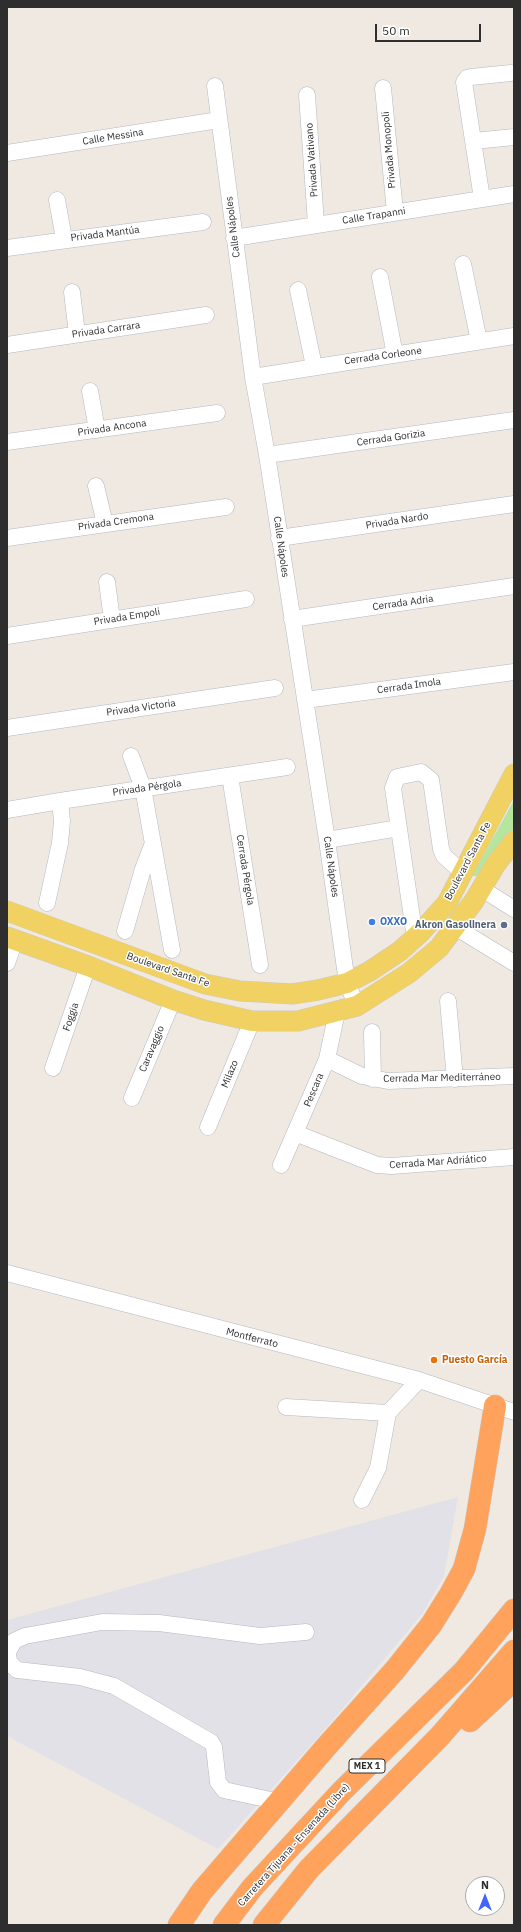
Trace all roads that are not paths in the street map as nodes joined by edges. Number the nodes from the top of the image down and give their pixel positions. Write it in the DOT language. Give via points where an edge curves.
graph roads {
  1 [pos="511,73"];
  2 [pos="215,86"];
  3 [pos="383,88"];
  4 [pos="307,95"];
  5 [pos="219,120"];
  6 [pos="514,136"];
  7 [pos="474,141"];
  8 [pos="7,153"];
  9 [pos="514,194"];
  10 [pos="482,199"];
  11 [pos="57,200"];
  12 [pos="395,212"];
  13 [pos="203,222"];
  14 [pos="316,224"];
  15 [pos="234,238"];
  16 [pos="64,239"];
  17 [pos="7,248"];
  18 [pos="463,264"];
  19 [pos="380,277"];
  20 [pos="298,290"];
  21 [pos="72,292"];
  22 [pos="206,315"];
  23 [pos="78,334"];
  24 [pos="514,336"];
  25 [pos="478,341"];
  26 [pos="7,345"];
  27 [pos="395,355"];
  28 [pos="314,366"];
  29 [pos="253,377"];
  30 [pos="90,392"];
  31 [pos="217,413"];
  32 [pos="514,420"];
  33 [pos="97,430"];
  34 [pos="7,442"];
  35 [pos="267,455"];
  36 [pos="96,486"];
  37 [pos="514,504"];
  38 [pos="226,507"];
  39 [pos="104,524"];
  40 [pos="7,538"];
  41 [pos="279,538"];
  42 [pos="106,582"];
  43 [pos="514,586"];
  44 [pos="246,599"];
  45 [pos="292,619"];
  46 [pos="112,620"];
  47 [pos="7,636"];
  48 [pos="514,672"];
  49 [pos="275,688"];
  50 [pos="305,700"];
  51 [pos="7,728"];
  52 [pos="131,756"];
  53 [pos="287,767"];
  54 [pos="514,774"];
  55 [pos="230,776"];
  56 [pos="143,788"];
  57 [pos="60,801"];
  58 [pos="7,810"];
  59 [pos="399,828"];
  60 [pos="327,840"];
  61 [pos="514,841"];
  62 [pos="153,843"];
  63 [pos="460,879"];
  64 [pos="478,895"];
  65 [pos="47,903"];
  66 [pos="514,909"];
  67 [pos="7,911"];
  68 [pos="455,927"];
  69 [pos="125,931"];
  70 [pos="415,938"];
  71 [pos="11,939"];
  72 [pos="172,950"];
  73 [pos="7,962"];
  74 [pos="514,963"];
  75 [pos="260,965"];
  76 [pos="88,966"];
  77 [pos="347,983"];
  78 [pos="173,1000"];
  79 [pos="448,1001"];
  80 [pos="356,1006"];
  81 [pos="337,1012"];
  82 [pos="252,1021"];
  83 [pos="372,1032"];
  84 [pos="327,1059"];
  85 [pos="53,1068"];
  86 [pos="514,1076"];
  87 [pos="373,1079"];
  88 [pos="456,1079"];
  89 [pos="132,1098"];
  90 [pos="208,1126"];
  91 [pos="295,1133"];
  92 [pos="514,1157"];
  93 [pos="281,1165"];
  94 [pos="7,1273"];
  95 [pos="419,1380"];
  96 [pos="286,1407"];
  97 [pos="505,1409"];
  98 [pos="388,1413"];
  99 [pos="362,1500"];
  100 [pos="514,1610"];
  101 [pos="306,1632"];
  102 [pos="514,1651"];
  103 [pos="514,1680"];
  104 [pos="440,1736"];
  105 [pos="280,1802"];
  106 [pos="179,1925"];
  107 [pos="224,1925"];
  108 [pos="264,1925"];
  1 -- 7 [label="street" via="471,77 465,80"];
  2 -- 5 [label="street, Calle Nápoles"];
  3 -- 12 [label="street, Privada Monopoli"];
  4 -- 14 [label="street, Privada Vativano"];
  5 -- 8 [label="street, Calle Messina"];
  5 -- 15 [label="street, Calle Nápoles"];
  6 -- 7 [label="street"];
  7 -- 10 [label="street"];
  9 -- 10 [label="street, Calle Trapanni"];
  10 -- 12 [label="street, Calle Trapanni"];
  11 -- 16 [label="street"];
  12 -- 14 [label="street, Calle Trapanni"];
  13 -- 16 [label="street, Privada Mantúa"];
  14 -- 15 [label="street, Calle Trapanni"];
  15 -- 29 [label="street, Calle Nápoles"];
  16 -- 17 [label="street, Privada Mantúa"];
  18 -- 25 [label="street"];
  19 -- 27 [label="street"];
  20 -- 28 [label="street"];
  21 -- 23 [label="street"];
  22 -- 23 [label="street, Privada Carrara"];
  23 -- 26 [label="street, Privada Carrara"];
  24 -- 25 [label="street, Cerrada Corleone"];
  25 -- 27 [label="street, Cerrada Corleone"];
  27 -- 28 [label="street, Cerrada Corleone"];
  28 -- 29 [label="street, Cerrada Corleone"];
  29 -- 35 [label="street, Calle Nápoles"];
  30 -- 33 [label="street"];
  31 -- 33 [label="street, Privada Ancona"];
  32 -- 35 [label="street, Cerrada Gorizia"];
  33 -- 34 [label="street, Privada Ancona"];
  35 -- 41 [label="street, Calle Nápoles"];
  36 -- 39 [label="street"];
  37 -- 41 [label="street, Privada Nardo"];
  38 -- 39 [label="street, Privada Cremona"];
  39 -- 40 [label="street, Privada Cremona"];
  41 -- 45 [label="street, Calle Nápoles"];
  42 -- 46 [label="street"];
  43 -- 45 [label="street, Cerrada Adria"];
  44 -- 46 [label="street, Privada Empoli"];
  45 -- 50 [label="street, Calle Nápoles"];
  46 -- 47 [label="street, Privada Empoli"];
  48 -- 50 [label="street, Cerrada Imola"];
  49 -- 51 [label="street, Privada Victoria"];
  50 -- 60 [label="street, Calle Nápoles"];
  52 -- 56 [label="street"];
  53 -- 55 [label="street, Privada Pérgola"];
  54 -- 63 [label="main road, Boulevard Santa Fe"];
  55 -- 56 [label="street, Privada Pérgola"];
  55 -- 75 [label="street, Cerrada Pérgola"];
  56 -- 57 [label="street, Privada Pérgola"];
  56 -- 62 [label="street"];
  57 -- 58 [label="street, Privada Pérgola"];
  57 -- 65 [label="street" via="60,843"];
  59 -- 60 [label="street"];
  59 -- 63 [label="street" via="393,783 397,777 421,772 431,780 441,850"];
  59 -- 70 [label="street"];
  60 -- 77 [label="street, Calle Nápoles"];
  61 -- 64 [label="main road" via="496,864"];
  62 -- 69 [label="street"];
  62 -- 72 [label="street"];
  63 -- 64 [label="street"];
  63 -- 70 [label="main road, Boulevard Santa Fe" via="447,903"];
  64 -- 66 [label="street"];
  64 -- 68 [label="main road"];
  67 -- 77 [label="main road, Boulevard Santa Fe" via="205,984 240,991 292,994"];
  68 -- 74 [label="street"];
  68 -- 80 [label="main road" via="439,948 409,973"];
  70 -- 77 [label="main road, Boulevard Santa Fe" via="370,971"];
  71 -- 73 [label="street"];
  71 -- 76 [label="main road"];
  76 -- 78 [label="main road"];
  76 -- 85 [label="street, Foggia"];
  77 -- 80 [label="street, Calle Nápoles"];
  78 -- 82 [label="main road"];
  78 -- 89 [label="street, Caravaggio"];
  79 -- 88 [label="street"];
  80 -- 81 [label="main road"];
  81 -- 82 [label="main road" via="298,1021"];
  81 -- 84 [label="street, Pescara"];
  82 -- 90 [label="street, Milazo"];
  83 -- 87 [label="street"];
  84 -- 87 [label="street, Cerrada Mar Mediterráneo"];
  84 -- 91 [label="street, Pescara"];
  86 -- 88 [label="street, Cerrada Mar Mediterráneo"];
  87 -- 88 [label="street, Cerrada Mar Mediterráneo"];
  91 -- 92 [label="street, Cerrada Mar Adriático" via="377,1165"];
  91 -- 93 [label="street, Pescara"];
  94 -- 95 [label="street, Montferrato"];
  95 -- 97 [label="street, Montferrato"];
  95 -- 98 [label="street"];
  96 -- 98 [label="street"];
  97 -- 105 [label="highway" via="464,1569 451,1594 431,1625 395,1670 326,1746"];
  98 -- 99 [label="street" via="378,1468"];
  100 -- 107 [label="highway, Carretera Tijuana - Ensenada (Libre) / MEX 1" via="464,1671 341,1792 252,1888"];
  101 -- 105 [label="street" via="260,1636 159,1622 102,1622 25,1636 14,1641 8,1652 9,1662 17,1670 80,1677 114,1686 211,1742 214,1747 218,1782 224,1790"];
  102 -- 104 [label="highway, MEX 1"];
  103 -- 104 [label="highway" via="468,1723"];
  104 -- 108 [label="highway, MEX 1" via="309,1869"];
  105 -- 106 [label="highway" via="202,1891"];
}
